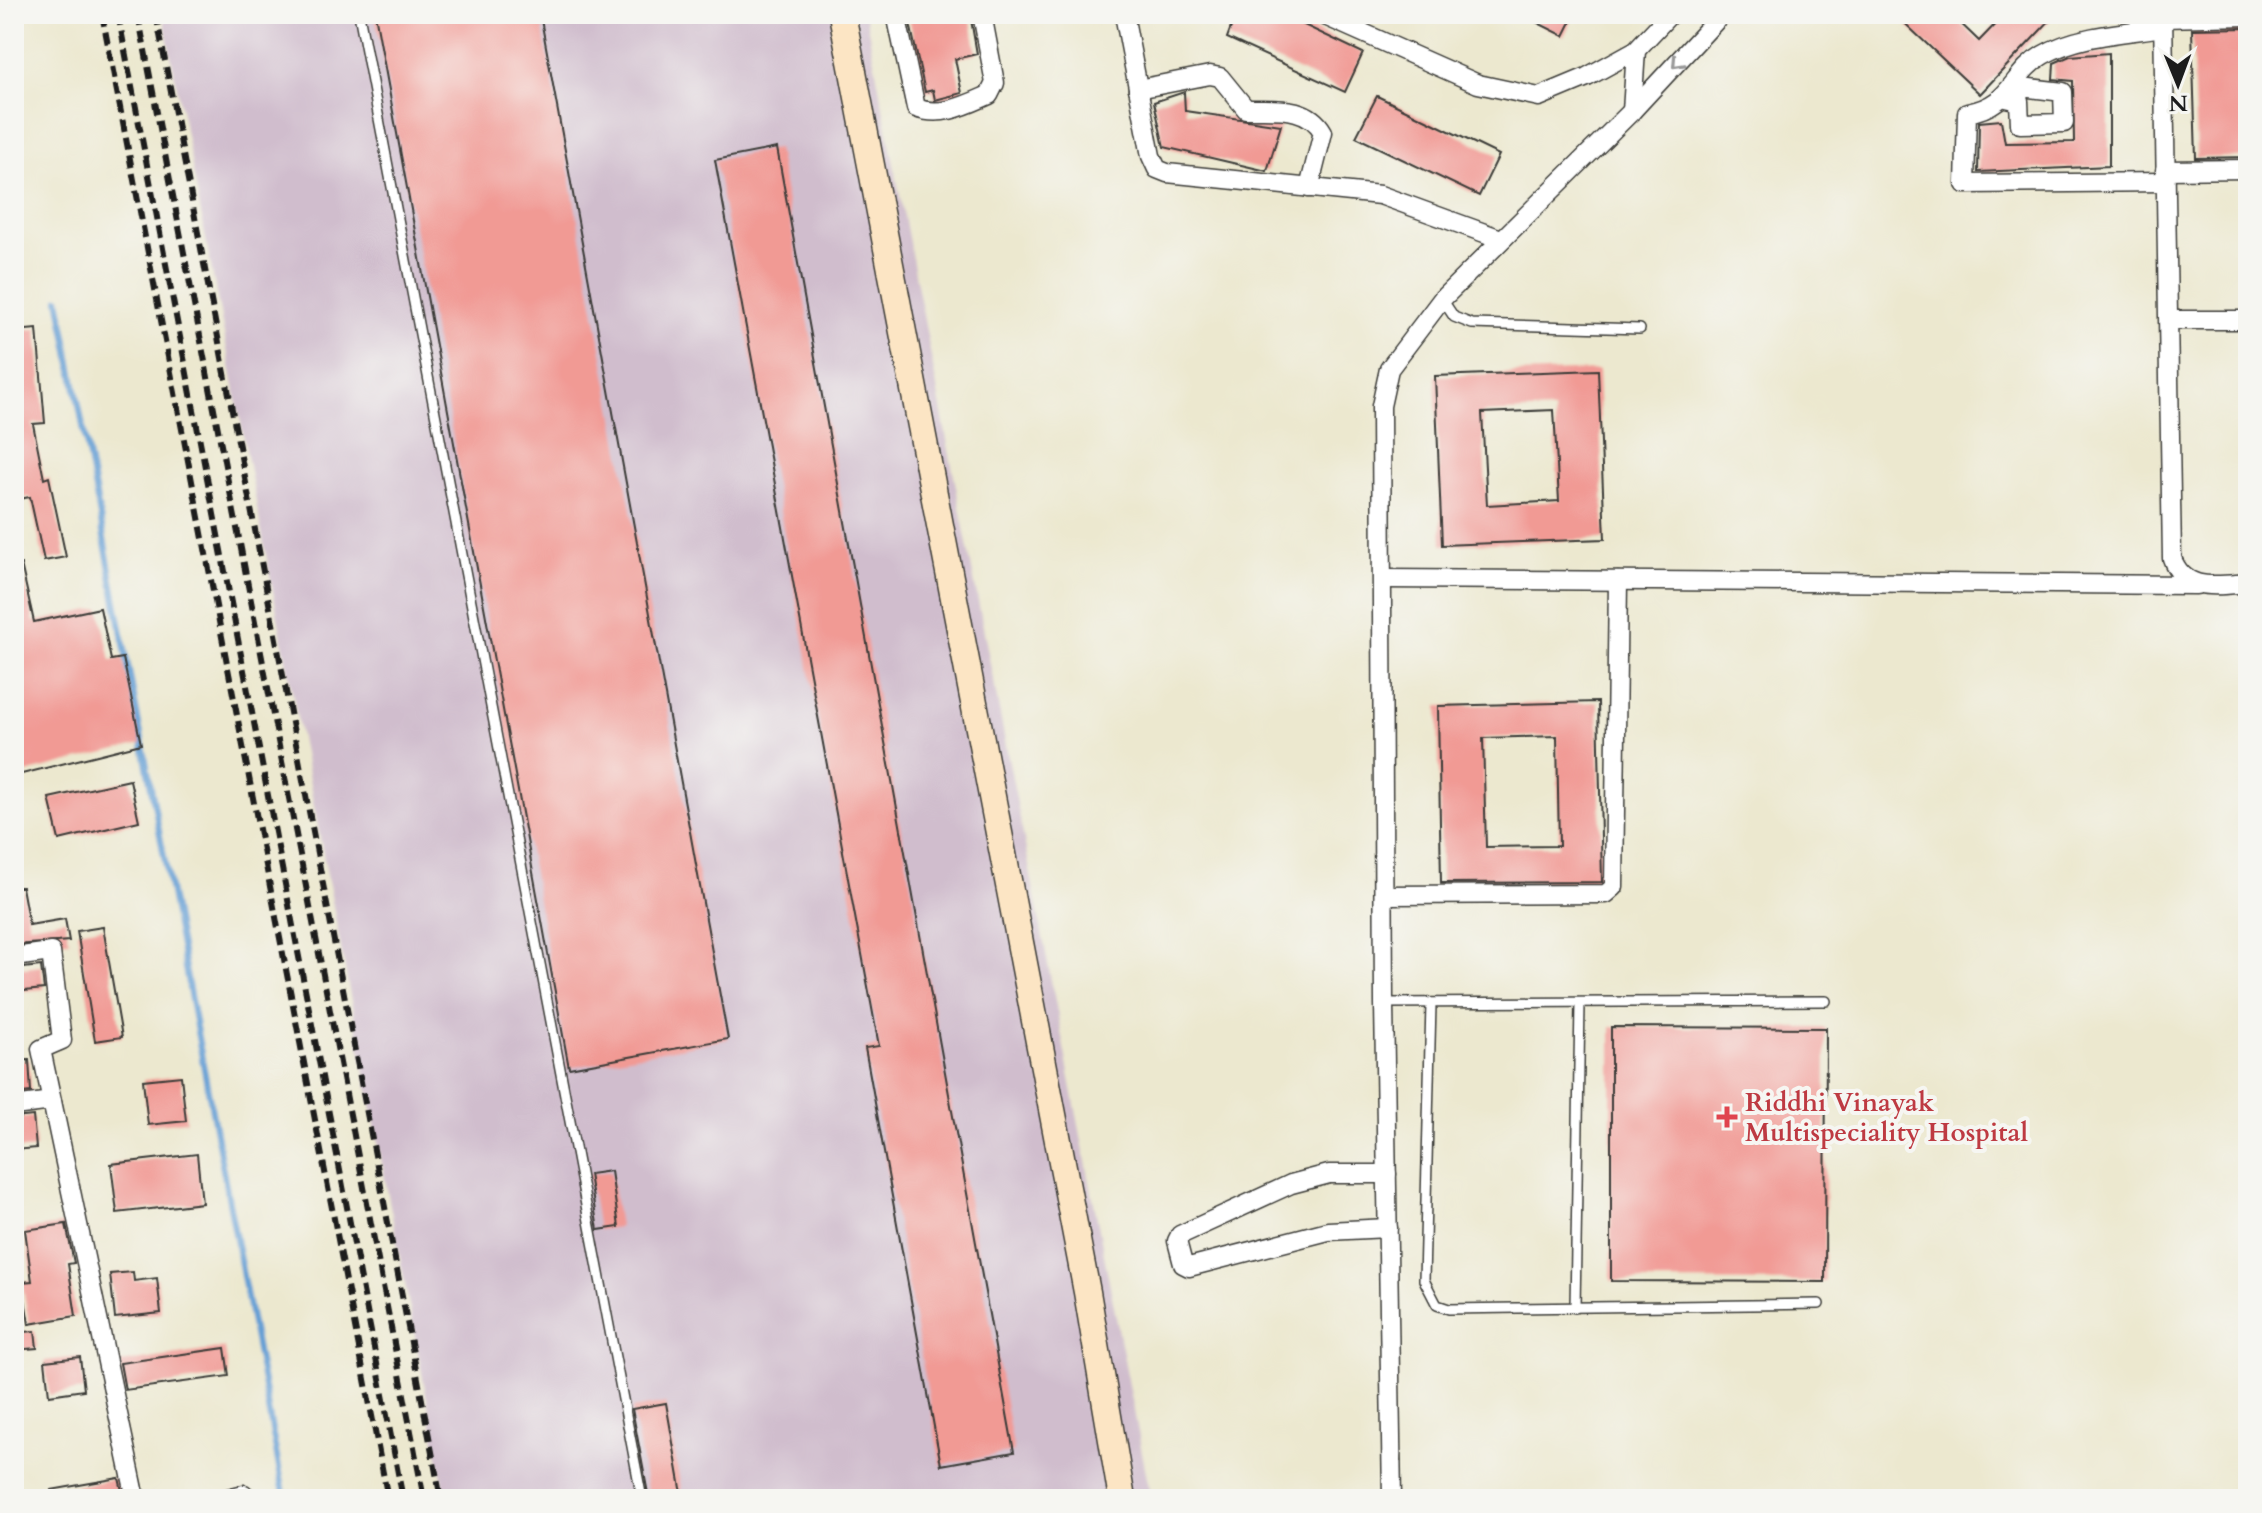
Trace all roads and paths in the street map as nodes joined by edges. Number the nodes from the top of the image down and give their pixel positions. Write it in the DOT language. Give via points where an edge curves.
graph roads {
  1 [pos="359,14"];
  2 [pos="842,14"];
  3 [pos="896,14"];
  4 [pos="982,14"];
  5 [pos="1124,14"];
  6 [pos="1670,14"];
  7 [pos="1722,14"];
  8 [pos="1325,16"];
  9 [pos="2248,16"];
  10 [pos="2163,20"];
  11 [pos="1636,50"];
  12 [pos="1138,89"];
  13 [pos="1632,111"];
  14 [pos="2248,169"];
  15 [pos="2165,176"];
  16 [pos="1309,188"];
  17 [pos="1501,239"];
  18 [pos="1442,299"];
  19 [pos="2169,320"];
  20 [pos="2248,320"];
  21 [pos="1640,329"];
  22 [pos="1383,579"];
  23 [pos="1618,581"];
  24 [pos="2248,583"];
  25 [pos="2196,585"];
  26 [pos="1384,895"];
  27 [pos="14,957"];
  28 [pos="1826,1001"];
  29 [pos="1384,1003"];
  30 [pos="1580,1003"];
  31 [pos="1431,1004"];
  32 [pos="52,1101"];
  33 [pos="14,1106"];
  34 [pos="1387,1174"];
  35 [pos="1388,1228"];
  36 [pos="1819,1304"];
  37 [pos="1575,1308"];
  38 [pos="244,1494"];
  39 [pos="136,1499"];
  40 [pos="225,1499"];
  41 [pos="642,1499"];
  42 [pos="1122,1499"];
  43 [pos="1392,1499"];
  1 -- 41 [label="lane"];
  2 -- 42 [label="street"];
  3 -- 4 [label="street" via="916,108 926,112 957,109 989,95 995,83"];
  5 -- 12 [label="street"];
  6 -- 11 [label="street"];
  7 -- 13 [label="street, one-way"];
  8 -- 11 [label="street" via="1478,84 1539,97"];
  9 -- 10 [label="street"];
  10 -- 15 [label="street"];
  10 -- 15 [label="street" via="2051,51 1989,109 1967,113 1965,184"];
  11 -- 13 [label="street"];
  12 -- 16 [label="street" via="1157,169"];
  12 -- 16 [label="street" via="1210,75 1220,77 1246,109 1306,113 1323,132"];
  13 -- 17 [label="street"];
  14 -- 15 [label="street"];
  15 -- 19 [label="street"];
  16 -- 17 [label="street" via="1380,195"];
  17 -- 18 [label="street"];
  18 -- 21 [label="lane" via="1454,317 1472,324"];
  18 -- 22 [label="street" via="1389,369 1381,406"];
  19 -- 20 [label="street"];
  19 -- 25 [label="street" via="2170,541 2177,573"];
  22 -- 23 [label="street"];
  22 -- 26 [label="street"];
  23 -- 25 [label="street"];
  23 -- 26 [label="street" via="1614,887 1606,894"];
  24 -- 25 [label="street"];
  26 -- 29 [label="street"];
  27 -- 32 [label="street" via="51,952 62,1040 41,1049"];
  28 -- 30 [label="lane"];
  29 -- 31 [label="lane"];
  29 -- 34 [label="street"];
  30 -- 31 [label="lane"];
  30 -- 37 [label="lane"];
  31 -- 37 [label="lane" via="1427,1292 1437,1305 1449,1309"];
  32 -- 33 [label="street"];
  32 -- 39 [label="street"];
  34 -- 35 [label="street"];
  34 -- 35 [label="street" via="1329,1174 1291,1184 1180,1235 1177,1241 1183,1264 1189,1267 1328,1231"];
  35 -- 43 [label="street"];
  36 -- 37 [label="lane"];
  38 -- 40 [label="street"];
}
